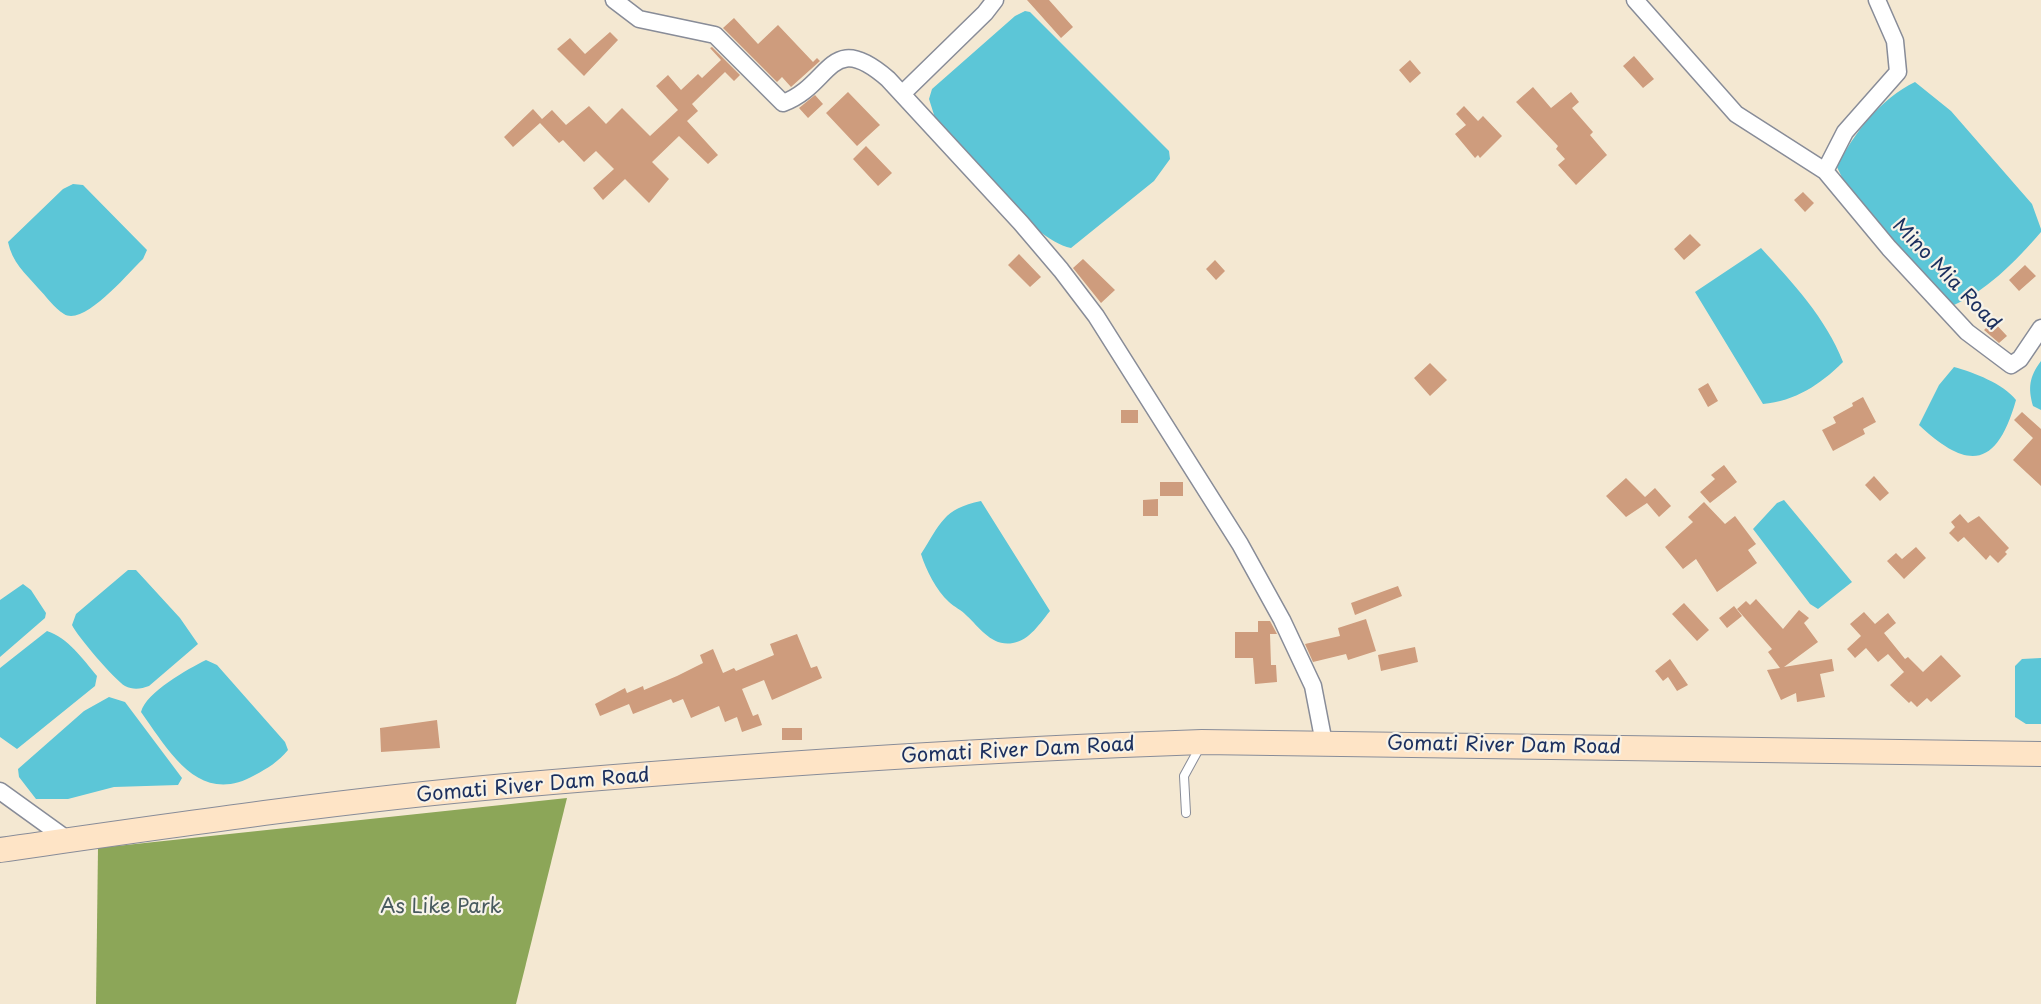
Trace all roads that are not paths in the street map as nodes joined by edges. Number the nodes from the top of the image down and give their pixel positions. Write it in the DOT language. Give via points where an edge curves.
graph roads {
  1 [pos="614,0"];
  2 [pos="994,0"];
  3 [pos="1635,0"];
  4 [pos="1877,0"];
  5 [pos="902,94"];
  6 [pos="1825,171"];
  7 [pos="2041,328"];
  8 [pos="1202,742"];
  9 [pos="1324,744"];
  10 [pos="2041,754"];
  11 [pos="0,791"];
  12 [pos="1186,813"];
  13 [pos="68,840"];
  14 [pos="0,850"];
  1 -- 5 [label="street" via="639,19 716,35 783,103 794,99 839,60 849,57 870,63"];
  2 -- 5 [label="street" via="985,14"];
  3 -- 6 [label="street, Mino Mia Road" via="1736,114"];
  4 -- 6 [label="street" via="1895,41 1898,72 1845,132"];
  5 -- 9 [label="street" via="1021,223 1096,316 1282,620 1313,686"];
  6 -- 7 [label="street, Mino Mia Road" via="1967,332 2005,361 2016,363"];
  8 -- 9 [label="main road, Gomati River Dam Road"];
  8 -- 12 [label="lane" via="1184,776"];
  8 -- 13 [label="main road, Gomati River Dam Road" via="916,756 504,786"];
  9 -- 10 [label="main road, Gomati River Dam Road"];
  11 -- 13 [label="street"];
  13 -- 14 [label="main road, Gomati River Dam Road"];
}
